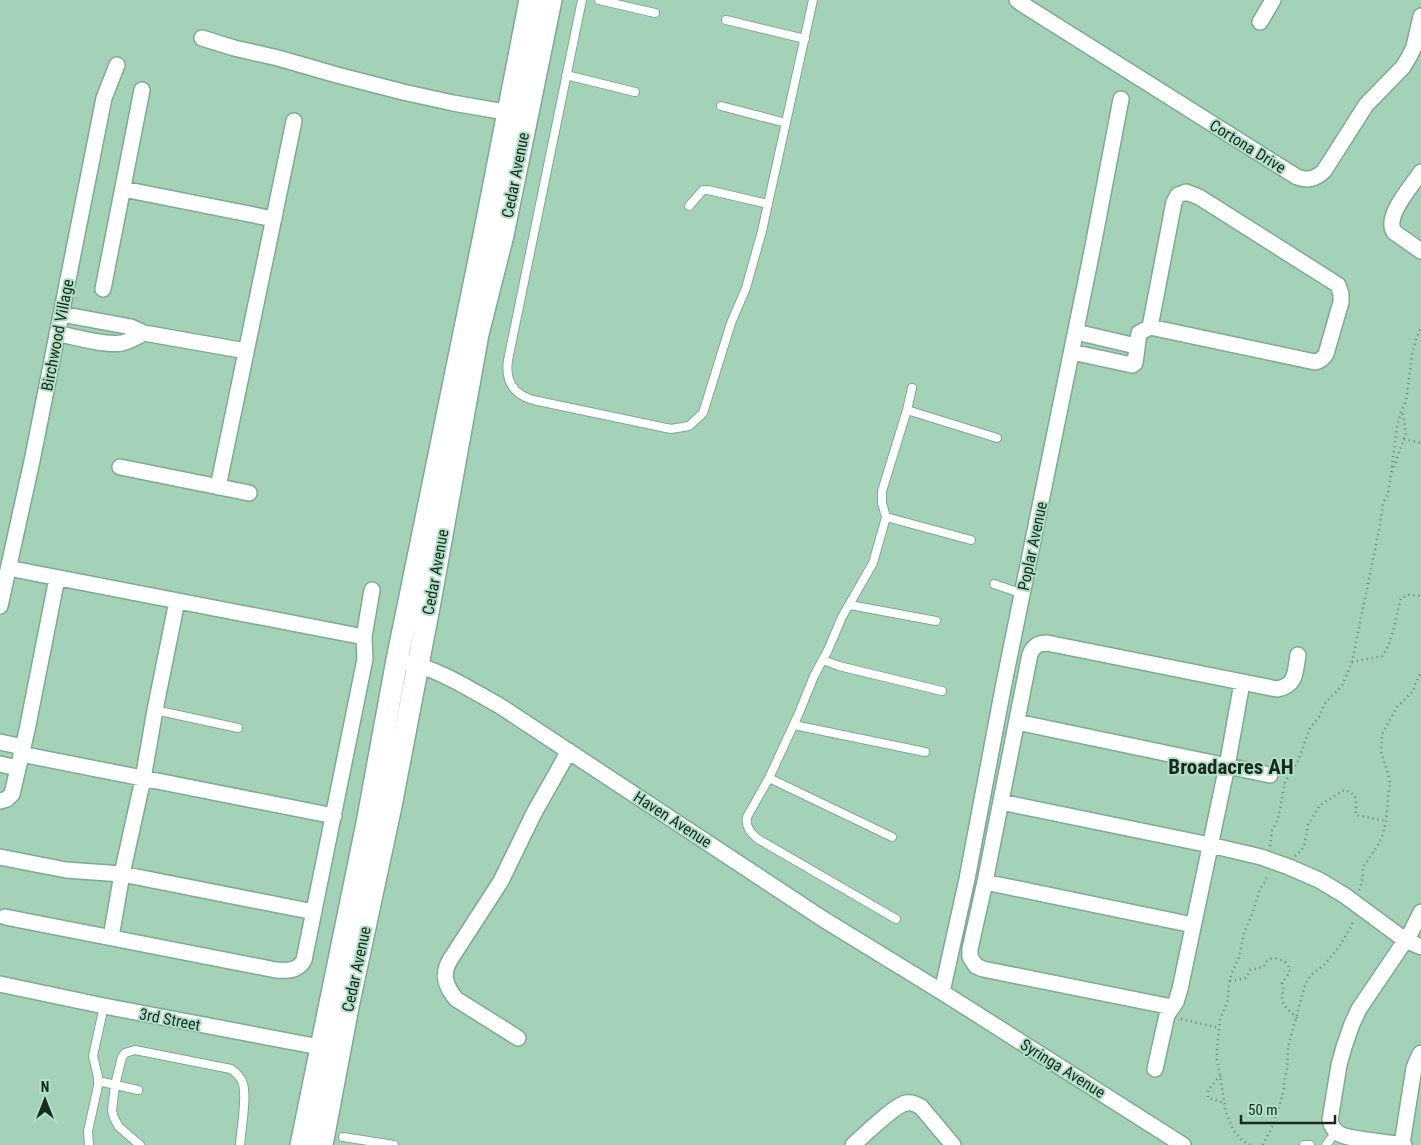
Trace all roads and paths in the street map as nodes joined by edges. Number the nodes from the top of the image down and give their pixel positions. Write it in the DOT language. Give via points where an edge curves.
graph roads {
  1 [pos="530,0"];
  2 [pos="551,0"];
  3 [pos="582,0"];
  4 [pos="599,0"];
  5 [pos="813,0"];
  6 [pos="1017,0"];
  7 [pos="1273,0"];
  8 [pos="655,13"];
  9 [pos="1421,16"];
  10 [pos="726,20"];
  11 [pos="1260,22"];
  12 [pos="202,38"];
  13 [pos="805,38"];
  14 [pos="117,65"];
  15 [pos="566,75"];
  16 [pos="142,90"];
  17 [pos="635,92"];
  18 [pos="1120,99"];
  19 [pos="721,106"];
  20 [pos="518,115"];
  21 [pos="294,121"];
  22 [pos="786,122"];
  23 [pos="1421,172"];
  24 [pos="123,189"];
  25 [pos="768,204"];
  26 [pos="689,206"];
  27 [pos="274,219"];
  28 [pos="1421,251"];
  29 [pos="103,289"];
  30 [pos="61,314"];
  31 [pos="1150,327"];
  32 [pos="1421,328"];
  33 [pos="1076,332"];
  34 [pos="57,333"];
  35 [pos="144,333"];
  36 [pos="1136,346"];
  37 [pos="246,351"];
  38 [pos="1072,352"];
  39 [pos="912,388"];
  40 [pos="907,410"];
  41 [pos="1402,410"];
  42 [pos="455,420"];
  43 [pos="997,438"];
  44 [pos="1404,439"];
  45 [pos="1421,443"];
  46 [pos="120,467"];
  47 [pos="1391,473"];
  48 [pos="218,487"];
  49 [pos="249,493"];
  50 [pos="886,517"];
  51 [pos="971,540"];
  52 [pos="18,570"];
  53 [pos="57,578"];
  54 [pos="994,584"];
  55 [pos="372,590"];
  56 [pos="1022,594"];
  57 [pos="1421,596"];
  58 [pos="177,601"];
  59 [pos="850,604"];
  60 [pos="0,606"];
  61 [pos="936,621"];
  62 [pos="364,637"];
  63 [pos="1298,655"];
  64 [pos="397,660"];
  65 [pos="823,660"];
  66 [pos="1353,662"];
  67 [pos="418,665"];
  68 [pos="1242,683"];
  69 [pos="942,691"];
  70 [pos="155,710"];
  71 [pos="1017,722"];
  72 [pos="794,725"];
  73 [pos="238,728"];
  74 [pos="0,742"];
  75 [pos="569,751"];
  76 [pos="926,752"];
  77 [pos="21,756"];
  78 [pos="0,764"];
  79 [pos="1227,766"];
  80 [pos="1270,775"];
  81 [pos="769,778"];
  82 [pos="143,779"];
  83 [pos="0,801"];
  84 [pos="1001,802"];
  85 [pos="334,816"];
  86 [pos="1386,821"];
  87 [pos="892,837"];
  88 [pos="1210,845"];
  89 [pos="0,857"];
  90 [pos="1268,860"];
  91 [pos="1289,867"];
  92 [pos="122,874"];
  93 [pos="985,882"];
  94 [pos="314,912"];
  95 [pos="1421,912"];
  96 [pos="5,917"];
  97 [pos="896,919"];
  98 [pos="1193,925"];
  99 [pos="111,937"];
  100 [pos="1405,940"];
  101 [pos="1421,947"];
  102 [pos="1230,981"];
  103 [pos="0,984"];
  104 [pos="942,992"];
  105 [pos="104,1006"];
  106 [pos="1172,1007"];
  107 [pos="1297,1018"];
  108 [pos="1219,1028"];
  109 [pos="518,1038"];
  110 [pos="331,1049"];
  111 [pos="1421,1053"];
  112 [pos="1155,1069"];
  113 [pos="1221,1076"];
  114 [pos="98,1081"];
  115 [pos="115,1085"];
  116 [pos="138,1090"];
  117 [pos="1224,1103"];
  118 [pos="1270,1130"];
  119 [pos="1336,1132"];
  120 [pos="342,1136"];
  121 [pos="1264,1144"];
  122 [pos="89,1145"];
  123 [pos="140,1145"];
  124 [pos="240,1145"];
  125 [pos="301,1145"];
  126 [pos="322,1145"];
  127 [pos="394,1145"];
  128 [pos="853,1145"];
  129 [pos="953,1145"];
  130 [pos="1183,1145"];
  131 [pos="1250,1145"];
  132 [pos="1304,1145"];
  133 [pos="1310,1145"];
  134 [pos="1326,1145"];
  135 [pos="1403,1145"];
  1 -- 20 [label="main road, Cedar Avenue"];
  2 -- 20 [label="main road, Cedar Avenue"];
  3 -- 15 [label="lane"];
  4 -- 8 [label="lane"];
  5 -- 13 [label="lane"];
  6 -- 9 [label="street, Cortona Drive" via="1297,177 1310,180 1324,171 1366,105 1410,58"];
  7 -- 11 [label="street"];
  10 -- 13 [label="lane"];
  12 -- 20 [label="street" via="394,89"];
  13 -- 22 [label="lane"];
  14 -- 30 [label="street, Birchwood Village" via="104,98"];
  15 -- 17 [label="lane"];
  15 -- 25 [label="lane" via="508,360 510,382 520,394 541,402 671,429 692,424 704,413 707,405 731,323 752,270"];
  16 -- 24 [label="street"];
  18 -- 33 [label="street, Poplar Avenue"];
  19 -- 22 [label="lane"];
  20 -- 42 [label="main road, Cedar Avenue"];
  21 -- 27 [label="street"];
  22 -- 25 [label="lane"];
  23 -- 28 [label="street" via="1394,212 1391,223 1394,232"];
  24 -- 27 [label="street"];
  24 -- 29 [label="street"];
  25 -- 26 [label="lane" via="704,190"];
  27 -- 37 [label="street"];
  30 -- 34 [label="street, Birchwood Village"];
  30 -- 35 [label="street" via="131,327"];
  31 -- 31 [label="street" via="1315,362 1326,354 1342,294 1338,285 1199,197 1186,192 1178,195 1174,202"];
  31 -- 36 [label="street" via="1139,332"];
  32 -- 41 [label="path"];
  33 -- 36 [label="street"];
  33 -- 38 [label="street, Poplar Avenue"];
  34 -- 35 [label="street" via="121,343"];
  34 -- 60 [label="street, Birchwood Village"];
  35 -- 37 [label="street"];
  36 -- 38 [label="street" via="1132,365"];
  37 -- 48 [label="street"];
  38 -- 56 [label="street, Poplar Avenue"];
  39 -- 40 [label="lane"];
  40 -- 43 [label="lane"];
  40 -- 50 [label="lane" via="882,491"];
  41 -- 44 [label="path"];
  41 -- 47 [label="path"];
  42 -- 64 [label="main road, Cedar Avenue"];
  42 -- 67 [label="main road, Cedar Avenue"];
  44 -- 45 [label="path"];
  44 -- 47 [label="path"];
  46 -- 48 [label="street"];
  47 -- 66 [label="path"];
  48 -- 49 [label="street"];
  50 -- 51 [label="lane"];
  50 -- 59 [label="lane" via="873,563"];
  52 -- 53 [label="street"];
  53 -- 58 [label="street"];
  53 -- 77 [label="street"];
  54 -- 56 [label="lane"];
  55 -- 62 [label="street"];
  56 -- 104 [label="street, Poplar Avenue"];
  57 -- 66 [label="path" via="1401,598 1394,628 1382,656"];
  58 -- 62 [label="street"];
  58 -- 70 [label="street"];
  59 -- 61 [label="lane"];
  59 -- 65 [label="lane"];
  62 -- 85 [label="street" via="365,659"];
  63 -- 68 [label="street" via="1288,687 1277,689"];
  64 -- 67 [label="street, Haven Avenue"];
  64 -- 110 [label="main road, Cedar Avenue"];
  65 -- 69 [label="lane"];
  65 -- 72 [label="lane"];
  66 -- 90 [label="path" via="1342,686 1326,702 1310,728 1286,782 1272,831"];
  67 -- 75 [label="street, Haven Avenue" via="500,706"];
  67 -- 110 [label="main road, Cedar Avenue" via="349,1002"];
  68 -- 71 [label="street" via="1042,643 1035,646 1030,654"];
  68 -- 79 [label="street"];
  70 -- 73 [label="lane"];
  70 -- 82 [label="street"];
  71 -- 79 [label="street"];
  71 -- 84 [label="street"];
  72 -- 76 [label="lane"];
  72 -- 81 [label="lane"];
  74 -- 77 [label="street"];
  75 -- 104 [label="street, Haven Avenue" via="823,919"];
  75 -- 109 [label="street" via="501,881 445,970 449,991 456,999"];
  77 -- 78 [label="street"];
  77 -- 82 [label="street"];
  77 -- 83 [label="street" via="11,795"];
  79 -- 80 [label="street"];
  79 -- 88 [label="street"];
  81 -- 87 [label="lane"];
  81 -- 97 [label="lane" via="747,817 752,834"];
  82 -- 85 [label="street"];
  82 -- 92 [label="street"];
  84 -- 88 [label="street"];
  84 -- 93 [label="street"];
  85 -- 94 [label="street"];
  86 -- 91 [label="path" via="1356,815 1356,798 1344,790 1320,805 1315,812 1308,825 1304,846 1290,860"];
  88 -- 90 [label="street"];
  88 -- 98 [label="street"];
  89 -- 92 [label="street" via="66,870"];
  90 -- 91 [label="street"];
  90 -- 102 [label="path" via="1268,877 1260,888"];
  91 -- 100 [label="street" via="1344,895"];
  92 -- 94 [label="street"];
  92 -- 99 [label="street"];
  93 -- 98 [label="street"];
  93 -- 106 [label="street" via="970,949 970,957 976,966"];
  94 -- 99 [label="street" via="304,960 289,971"];
  95 -- 100 [label="street"];
  96 -- 99 [label="street"];
  98 -- 106 [label="street" via="1180,989"];
  100 -- 101 [label="street"];
  100 -- 119 [label="street" via="1359,1009 1348,1033 1331,1108 1330,1120"];
  102 -- 107 [label="path" via="1246,978 1250,970 1263,967 1271,958 1286,962 1290,972 1282,983 1282,1000"];
  102 -- 108 [label="path"];
  103 -- 105 [label="street, 3rd Street"];
  104 -- 130 [label="street, Syringa Avenue"];
  105 -- 110 [label="street, 3rd Street"];
  105 -- 114 [label="lane" via="93,1056"];
  106 -- 108 [label="path" via="1180,1018"];
  106 -- 112 [label="street" via="1164,1025"];
  108 -- 113 [label="path" via="1217,1060"];
  110 -- 125 [label="main road, Cedar Avenue"];
  110 -- 126 [label="main road, Cedar Avenue"];
  111 -- 135 [label="street" via="1414,1068"];
  113 -- 117 [label="path"];
  113 -- 117 [label="path" via="1208,1092 1208,1098"];
  114 -- 115 [label="lane"];
  114 -- 122 [label="lane" via="87,1136"];
  115 -- 116 [label="lane"];
  115 -- 123 [label="lane" via="114,1118 119,1127"];
  115 -- 124 [label="lane" via="122,1057 135,1050 231,1069 241,1079 244,1094"];
  117 -- 131 [label="path" via="1232,1130"];
  118 -- 121 [label="path"];
  119 -- 134 [label="lane"];
  119 -- 135 [label="street" via="1353,1138"];
  120 -- 127 [label="lane"];
  128 -- 129 [label="street" via="907,1103 921,1107"];
  132 -- 133 [label="lane"];
}
